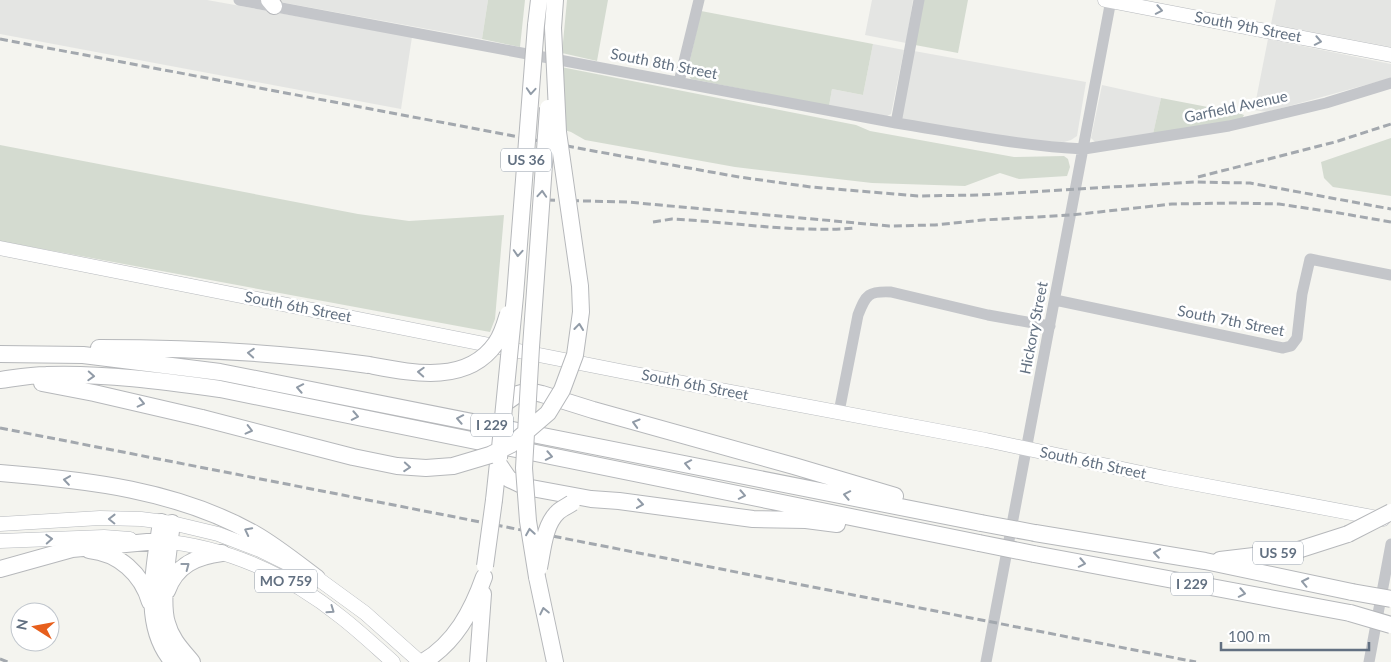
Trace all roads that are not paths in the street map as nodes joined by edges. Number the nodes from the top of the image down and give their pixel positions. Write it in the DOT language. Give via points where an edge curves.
graph roads {
  1 [pos="239,0"];
  2 [pos="535,0"];
  3 [pos="539,0"];
  4 [pos="555,0"];
  5 [pos="698,0"];
  6 [pos="919,0"];
  7 [pos="1109,0"];
  8 [pos="272,3"];
  9 [pos="536,25"];
  10 [pos="553,28"];
  11 [pos="1391,55"];
  12 [pos="679,82"];
  13 [pos="1391,83"];
  14 [pos="896,123"];
  15 [pos="1084,150"];
  16 [pos="0,248"];
  17 [pos="1391,275"];
  18 [pos="515,296"];
  19 [pos="1055,300"];
  20 [pos="1050,326"];
  21 [pos="0,354"];
  22 [pos="4,379"];
  23 [pos="529,391"];
  24 [pos="505,403"];
  25 [pos="839,412"];
  26 [pos="1027,449"];
  27 [pos="498,463"];
  28 [pos="0,473"];
  29 [pos="526,487"];
  30 [pos="571,499"];
  31 [pos="934,512"];
  32 [pos="1391,512"];
  33 [pos="1391,520"];
  34 [pos="166,522"];
  35 [pos="0,524"];
  36 [pos="914,530"];
  37 [pos="0,541"];
  38 [pos="164,541"];
  39 [pos="1391,544"];
  40 [pos="72,548"];
  41 [pos="222,553"];
  42 [pos="1205,561"];
  43 [pos="0,569"];
  44 [pos="485,572"];
  45 [pos="536,577"];
  46 [pos="317,578"];
  47 [pos="165,597"];
  48 [pos="1391,599"];
  49 [pos="154,618"];
  50 [pos="1391,625"];
  51 [pos="551,645"];
  52 [pos="173,662"];
  53 [pos="192,662"];
  54 [pos="393,662"];
  55 [pos="421,662"];
  56 [pos="478,662"];
  57 [pos="555,662"];
  58 [pos="562,662"];
  59 [pos="986,662"];
  60 [pos="1369,662"];
  1 -- 8 [label="street, South 8th Street"];
  2 -- 9 [label="highway"];
  3 -- 9 [label="highway, US 36"];
  4 -- 10 [label="highway, US 36"];
  5 -- 12 [label="street"];
  6 -- 14 [label="street"];
  7 -- 11 [label="main road, South 9th Street, one-way"];
  7 -- 15 [label="street, Hickory Street"];
  8 -- 12 [label="street, South 8th Street"];
  9 -- 18 [label="highway, US 36, one-way, bridge"];
  22 -- 10 [label="highway, one-way, bridge" via="86,391 397,466 452,466 490,455 512,444 548,413 562,390 575,355 581,312 558,132"];
  23 -- 10 [label="highway, US 36, one-way, bridge"];
  12 -- 14 [label="street, South 8th Street"];
  13 -- 15 [label="street, Garfield Avenue" via="1326,103 1229,126"];
  14 -- 15 [label="street, South 8th Street"];
  15 -- 19 [label="street, Hickory Street"];
  16 -- 25 [label="main road, South 6th Street"];
  17 -- 19 [label="street, South 7th Street" via="1310,259 1297,338 1291,346 1283,348"];
  18 -- 21 [label="highway, one-way, bridge" via="498,341 472,365 453,372 403,372 318,358 191,350 79,348"];
  18 -- 24 [label="highway, US 36, bridge"];
  19 -- 20 [label="street, Hickory Street"];
  20 -- 25 [label="street" via="875,291 867,296 861,307"];
  20 -- 26 [label="street, Hickory Street"];
  31 -- 21 [label="highway, I 229, one-way" via="220,372 82,355"];
  22 -- 36 [label="highway, I 229, one-way" via="85,375 220,389"];
  23 -- 24 [label="highway"];
  23 -- 29 [label="highway, US 36, bridge" via="524,468"];
  31 -- 23 [label="highway, one-way" via="886,492"];
  24 -- 27 [label="highway, US 36, bridge"];
  25 -- 26 [label="main road, South 6th Street"];
  26 -- 33 [label="main road, South 6th Street"];
  26 -- 59 [label="street, Hickory Street"];
  27 -- 29 [label="highway" via="509,479"];
  27 -- 44 [label="highway, US 36, bridge"];
  46 -- 28 [label="highway, one-way" via="256,534 179,502 115,486"];
  29 -- 30 [label="highway"];
  45 -- 29 [label="highway, US 36, one-way, bridge"];
  30 -- 36 [label="highway, one-way" via="753,518"];
  30 -- 45 [label="highway, bridge" via="548,527"];
  42 -- 31 [label="highway, I 229, one-way, bridge" via="1035,533"];
  32 -- 42 [label="highway, US 59, bridge" via="1348,534 1295,551"];
  34 -- 35 [label="main road, one-way" via="100,518"];
  34 -- 38 [label="highway"];
  34 -- 46 [label="main road" via="218,534"];
  36 -- 50 [label="highway, I 229, one-way, bridge" via="1350,613"];
  37 -- 38 [label="main road, one-way" via="104,537"];
  38 -- 40 [label="highway"];
  38 -- 41 [label="main road, MO 759"];
  38 -- 47 [label="highway"];
  38 -- 49 [label="highway" via="153,582"];
  39 -- 60 [label="street"];
  40 -- 43 [label="highway"];
  40 -- 49 [label="highway" via="100,551 134,572 146,588"];
  47 -- 41 [label="highway, one-way" via="171,580 186,564 204,555"];
  41 -- 54 [label="main road, MO 759, one-way" via="237,557 306,592 340,616"];
  48 -- 42 [label="highway, I 229, one-way, bridge"];
  44 -- 55 [label="highway" via="476,600 462,626 444,646"];
  44 -- 56 [label="highway, US 36"];
  51 -- 45 [label="highway, US 36, one-way"];
  46 -- 55 [label="main road, MO 759" via="365,613"];
  47 -- 53 [label="highway" via="166,623 176,644"];
  49 -- 52 [label="highway" via="160,644"];
  51 -- 57 [label="highway, US 36"];
  51 -- 58 [label="highway"];
}
